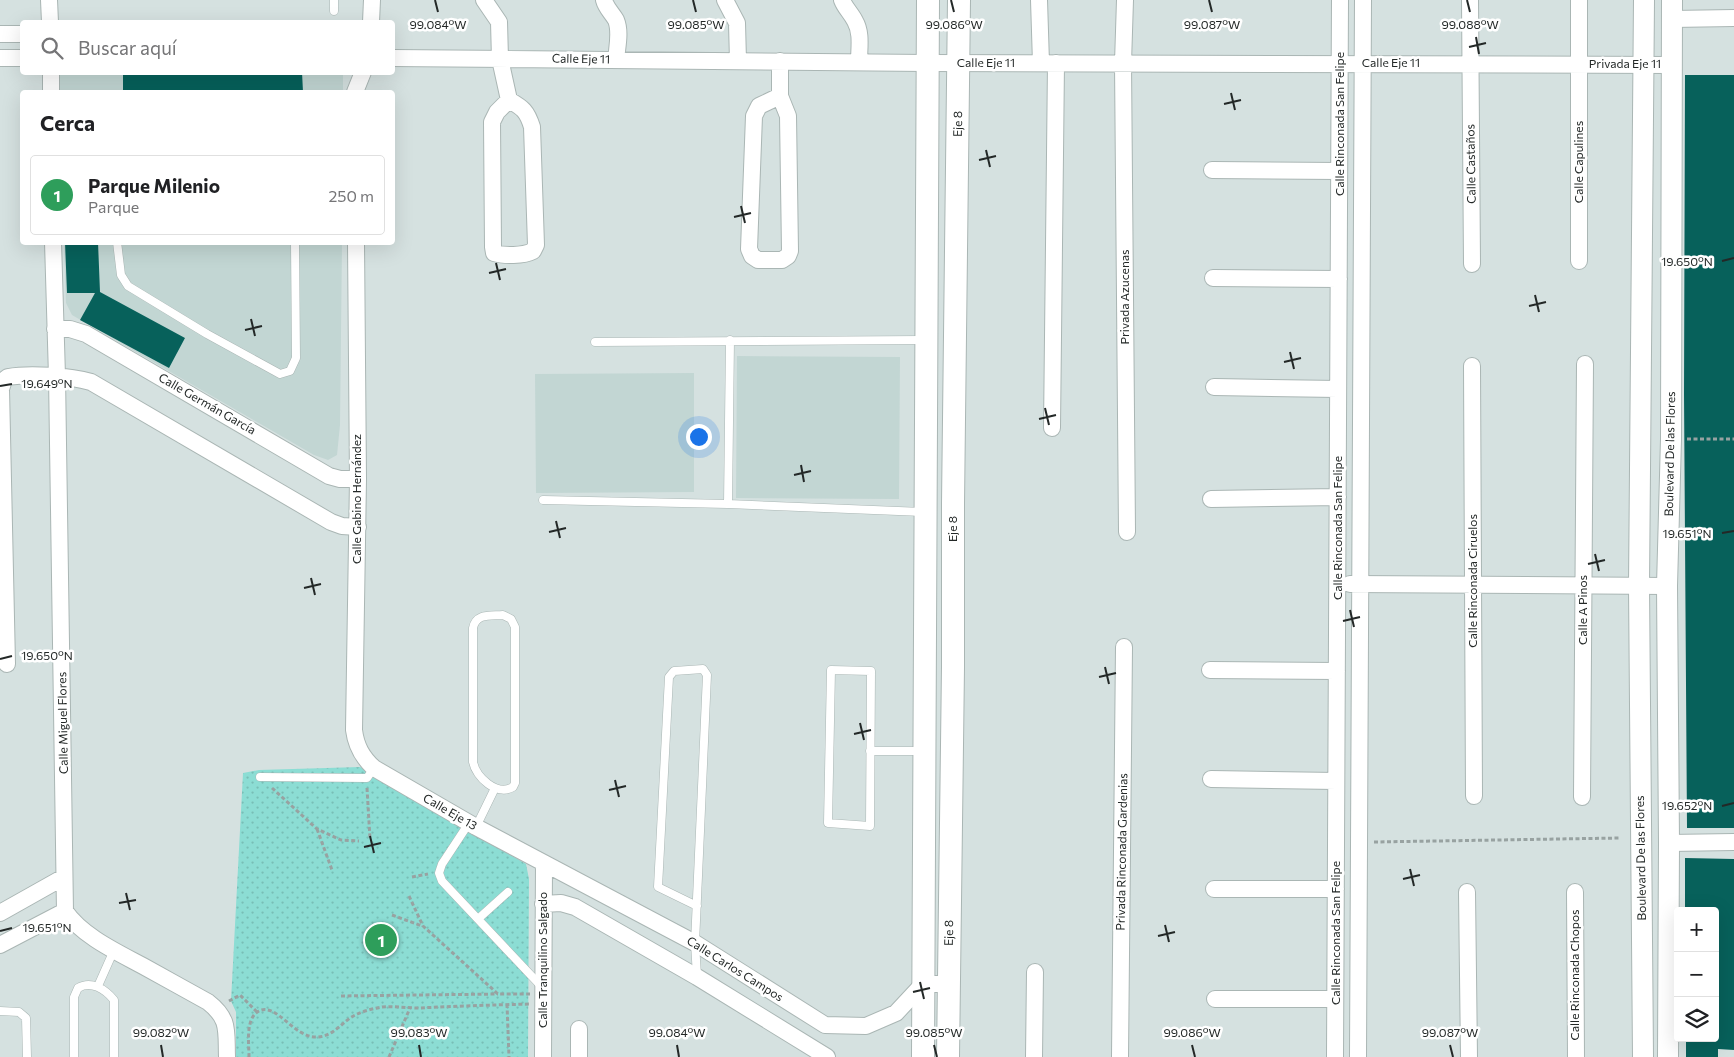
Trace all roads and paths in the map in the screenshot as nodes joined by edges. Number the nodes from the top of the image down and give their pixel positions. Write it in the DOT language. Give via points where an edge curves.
graph roads {
  1 [pos="49,0"];
  2 [pos="334,0"];
  3 [pos="372,0"];
  4 [pos="484,0"];
  5 [pos="604,0"];
  6 [pos="725,0"];
  7 [pos="842,0"];
  8 [pos="928,0"];
  9 [pos="959,0"];
  10 [pos="1039,0"];
  11 [pos="1125,0"];
  12 [pos="1340,0"];
  13 [pos="1363,0"];
  14 [pos="1470,0"];
  15 [pos="1579,0"];
  16 [pos="1644,0"];
  17 [pos="1672,10"];
  18 [pos="334,12"];
  19 [pos="1734,18"];
  20 [pos="50,20"];
  21 [pos="372,20"];
  22 [pos="0,34"];
  23 [pos="20,34"];
  24 [pos="0,58"];
  25 [pos="20,58"];
  26 [pos="395,58"];
  27 [pos="500,59"];
  28 [pos="616,60"];
  29 [pos="738,61"];
  30 [pos="780,61"];
  31 [pos="859,62"];
  32 [pos="959,62"];
  33 [pos="927,63"];
  34 [pos="1048,63"];
  35 [pos="1123,63"];
  36 [pos="1340,63"];
  37 [pos="1363,63"];
  38 [pos="1469,64"];
  39 [pos="1579,64"];
  40 [pos="1643,64"];
  41 [pos="1672,65"];
  42 [pos="51,75"];
  43 [pos="362,75"];
  44 [pos="51,90"];
  45 [pos="356,90"];
  46 [pos="780,96"];
  47 [pos="509,100"];
  48 [pos="1212,170"];
  49 [pos="1339,171"];
  50 [pos="54,245"];
  51 [pos="117,245"];
  52 [pos="295,245"];
  53 [pos="356,245"];
  54 [pos="1578,261"];
  55 [pos="1472,264"];
  56 [pos="1213,278"];
  57 [pos="1339,279"];
  58 [pos="55,329"];
  59 [pos="730,340"];
  60 [pos="926,340"];
  61 [pos="596,342"];
  62 [pos="1585,364"];
  63 [pos="1472,366"];
  64 [pos="57,376"];
  65 [pos="1214,387"];
  66 [pos="1338,389"];
  67 [pos="1052,428"];
  68 [pos="358,479"];
  69 [pos="1338,497"];
  70 [pos="1211,499"];
  71 [pos="543,500"];
  72 [pos="728,504"];
  73 [pos="925,512"];
  74 [pos="358,527"];
  75 [pos="1127,532"];
  76 [pos="1337,584"];
  77 [pos="1360,584"];
  78 [pos="1473,585"];
  79 [pos="1583,586"];
  80 [pos="1639,586"];
  81 [pos="1667,586"];
  82 [pos="1124,647"];
  83 [pos="7,664"];
  84 [pos="1210,670"];
  85 [pos="1337,671"];
  86 [pos="870,751"];
  87 [pos="924,751"];
  88 [pos="361,754"];
  89 [pos="370,773"];
  90 [pos="260,777"];
  91 [pos="1210,779"];
  92 [pos="1336,781"];
  93 [pos="495,788"];
  94 [pos="1474,796"];
  95 [pos="1582,797"];
  96 [pos="473,825"];
  97 [pos="317,829"];
  98 [pos="1620,838"];
  99 [pos="370,839"];
  100 [pos="359,841"];
  101 [pos="1359,842"];
  102 [pos="1734,842"];
  103 [pos="1669,843"];
  104 [pos="544,864"];
  105 [pos="332,870"];
  106 [pos="439,873"];
  107 [pos="64,877"];
  108 [pos="412,877"];
  109 [pos="1214,889"];
  110 [pos="1336,889"];
  111 [pos="508,892"];
  112 [pos="1467,892"];
  113 [pos="1574,892"];
  114 [pos="409,896"];
  115 [pos="542,904"];
  116 [pos="697,906"];
  117 [pos="66,911"];
  118 [pos="0,913"];
  119 [pos="392,915"];
  120 [pos="478,919"];
  121 [pos="423,926"];
  122 [pos="695,943"];
  123 [pos="0,945"];
  124 [pos="114,950"];
  125 [pos="1035,972"];
  126 [pos="697,977"];
  127 [pos="922,984"];
  128 [pos="948,984"];
  129 [pos="98,986"];
  130 [pos="498,994"];
  131 [pos="240,995"];
  132 [pos="543,995"];
  133 [pos="341,996"];
  134 [pos="1215,999"];
  135 [pos="1335,999"];
  136 [pos="507,1004"];
  137 [pos="410,1008"];
  138 [pos="0,1012"];
  139 [pos="256,1012"];
  140 [pos="579,1030"];
  141 [pos="27,1057"];
  142 [pos="74,1057"];
  143 [pos="114,1057"];
  144 [pos="226,1057"];
  145 [pos="249,1057"];
  146 [pos="389,1057"];
  147 [pos="509,1057"];
  148 [pos="543,1057"];
  149 [pos="579,1057"];
  150 [pos="827,1057"];
  151 [pos="923,1057"];
  152 [pos="948,1057"];
  153 [pos="1034,1057"];
  154 [pos="1120,1057"];
  155 [pos="1335,1057"];
  156 [pos="1358,1057"];
  157 [pos="1469,1057"];
  158 [pos="1576,1057"];
  159 [pos="1643,1057"];
  160 [pos="1668,1057"];
  1 -- 20 [label="street"];
  2 -- 18 [label="lane"];
  3 -- 21 [label="street"];
  4 -- 27 [label="street" via="499,22"];
  5 -- 28 [label="street" via="618,27"];
  6 -- 29 [label="street" via="737,23"];
  7 -- 31 [label="street" via="859,31"];
  8 -- 33 [label="main road"];
  9 -- 32 [label="main road, Eje 8"];
  10 -- 34 [label="street"];
  11 -- 35 [label="street, Privada Azucenas"];
  12 -- 36 [label="street, Calle Rinconada San Felipe"];
  13 -- 37 [label="street, Calle Rinconada San Felipe"];
  14 -- 38 [label="street, Calle Castaños"];
  15 -- 39 [label="street, Calle Capulines"];
  16 -- 40 [label="street, Boulevard De las Flores"];
  17 -- 19 [label="street"];
  17 -- 41 [label="street, Boulevard De las Flores"];
  22 -- 23 [label="street"];
  24 -- 25 [label="street"];
  26 -- 27 [label="street, Calle Eje 11"];
  27 -- 28 [label="street, Calle Eje 11"];
  27 -- 47 [label="street"];
  28 -- 29 [label="street, Calle Eje 11"];
  29 -- 30 [label="street, Calle Eje 11"];
  30 -- 31 [label="street, Calle Eje 11"];
  30 -- 46 [label="street"];
  31 -- 33 [label="street, Calle Eje 11"];
  32 -- 33 [label="street, Calle Eje 11"];
  32 -- 34 [label="street, Calle Eje 11"];
  32 -- 128 [label="main road, Eje 8"];
  33 -- 60 [label="main road"];
  34 -- 35 [label="street, Calle Eje 11"];
  34 -- 67 [label="street"];
  35 -- 36 [label="street, Calle Eje 11"];
  35 -- 75 [label="street, Privada Azucenas"];
  36 -- 37 [label="street, Calle Eje 11"];
  36 -- 49 [label="street, Calle Rinconada San Felipe"];
  37 -- 38 [label="street, Calle Eje 11"];
  37 -- 77 [label="street, Calle Rinconada San Felipe"];
  38 -- 39 [label="street, Calle Eje 11"];
  38 -- 55 [label="street, Calle Castaños"];
  39 -- 40 [label="street, Privada Eje 11"];
  39 -- 54 [label="street, Calle Capulines"];
  40 -- 41 [label="street, Privada Eje 11"];
  40 -- 80 [label="street, Boulevard De las Flores"];
  41 -- 81 [label="street, Boulevard De las Flores" via="1671,439"];
  42 -- 44 [label="street"];
  43 -- 45 [label="street"];
  46 -- 46 [label="street" via="788,116 790,251 782,260 758,260 749,249 754,116 759,106"];
  47 -- 47 [label="street" via="522,107 532,126 536,245 529,253 500,255 494,252 493,247 492,122"];
  48 -- 49 [label="street"];
  49 -- 57 [label="street, Calle Rinconada San Felipe"];
  50 -- 58 [label="street, Calle Miguel Flores"];
  51 -- 52 [label="lane" via="121,275 128,286 280,374 290,371 296,358"];
  53 -- 68 [label="street, Calle Gabino Hernández"];
  56 -- 57 [label="street"];
  57 -- 66 [label="street, Calle Rinconada San Felipe"];
  58 -- 64 [label="street, Calle Miguel Flores"];
  58 -- 68 [label="street, Calle Germán García" via="86,334 329,476"];
  59 -- 60 [label="lane"];
  59 -- 61 [label="lane"];
  59 -- 72 [label="lane"];
  60 -- 73 [label="main road"];
  62 -- 79 [label="street, Calle A Pinos"];
  63 -- 78 [label="street, Calle Rinconada Ciruelos"];
  64 -- 74 [label="street" via="91,382 331,522"];
  64 -- 83 [label="street" via="8,377 1,389"];
  64 -- 107 [label="street, Calle Miguel Flores"];
  65 -- 66 [label="street"];
  66 -- 69 [label="street, Calle Rinconada San Felipe"];
  68 -- 74 [label="street, Calle Gabino Hernández"];
  69 -- 70 [label="street"];
  69 -- 76 [label="street, Calle Rinconada San Felipe"];
  71 -- 72 [label="lane"];
  72 -- 73 [label="lane"];
  73 -- 87 [label="main road"];
  74 -- 88 [label="street, Calle Gabino Hernández" via="354,730"];
  76 -- 77 [label="street"];
  76 -- 85 [label="street, Calle Rinconada San Felipe"];
  77 -- 78 [label="street"];
  77 -- 101 [label="street, Calle Rinconada San Felipe"];
  78 -- 79 [label="street"];
  78 -- 94 [label="street, Calle Rinconada Ciruelos"];
  79 -- 80 [label="street"];
  79 -- 95 [label="street, Calle A Pinos"];
  80 -- 81 [label="street"];
  80 -- 159 [label="street, Boulevard De las Flores"];
  81 -- 103 [label="street, Boulevard De las Flores"];
  82 -- 154 [label="street, Privada Rinconada Gardenias"];
  84 -- 85 [label="street"];
  85 -- 92 [label="street, Calle Rinconada San Felipe"];
  86 -- 86 [label="lane" via="870,671 831,670 828,823 870,826"];
  86 -- 87 [label="lane"];
  87 -- 127 [label="main road"];
  88 -- 89 [label="street, Calle Eje 13"];
  89 -- 90 [label="lane"];
  89 -- 96 [label="street, Calle Eje 13"];
  89 -- 99 [label="path"];
  90 -- 97 [label="path"];
  91 -- 92 [label="street"];
  92 -- 110 [label="street, Calle Rinconada San Felipe"];
  93 -- 93 [label="lane" via="508,790 515,783 515,627 511,619 502,615 480,617 473,628 473,764"];
  93 -- 96 [label="lane"];
  96 -- 104 [label="street, Calle Eje 13"];
  96 -- 106 [label="lane" via="442,864"];
  97 -- 100 [label="path" via="341,840"];
  97 -- 105 [label="path"];
  98 -- 101 [label="path"];
  101 -- 156 [label="street, Calle Rinconada San Felipe"];
  102 -- 103 [label="street"];
  103 -- 160 [label="street, Boulevard De las Flores"];
  104 -- 115 [label="street, Calle Tranquilino Salgado"];
  104 -- 122 [label="street, Calle Carlos Campos"];
  106 -- 108 [label="path"];
  106 -- 120 [label="lane" via="442,881"];
  107 -- 117 [label="street, Calle Miguel Flores"];
  107 -- 118 [label="street"];
  109 -- 110 [label="street"];
  110 -- 135 [label="street, Calle Rinconada San Felipe"];
  111 -- 120 [label="lane"];
  112 -- 157 [label="street"];
  113 -- 158 [label="street, Calle Rinconada Chopos"];
  114 -- 121 [label="path"];
  115 -- 126 [label="street" via="575,907"];
  115 -- 132 [label="street, Calle Tranquilino Salgado"];
  116 -- 116 [label="lane" via="707,675 704,669 674,671 669,676 658,887"];
  116 -- 122 [label="lane"];
  117 -- 123 [label="street"];
  117 -- 124 [label="street" via="73,922"];
  119 -- 121 [label="path"];
  120 -- 132 [label="lane"];
  121 -- 130 [label="path"];
  122 -- 126 [label="lane"];
  122 -- 127 [label="street, Calle Carlos Campos" via="825,1025 866,1026 896,1013"];
  124 -- 129 [label="lane"];
  124 -- 144 [label="street" via="216,1008 225,1023"];
  125 -- 153 [label="street"];
  126 -- 150 [label="street"];
  127 -- 128 [label="street"];
  127 -- 151 [label="main road"];
  128 -- 152 [label="main road, Eje 8"];
  129 -- 142 [label="lane" via="83,985 75,992"];
  129 -- 143 [label="lane" via="114,1002"];
  130 -- 132 [label="path"];
  130 -- 133 [label="path"];
  131 -- 139 [label="path"];
  132 -- 136 [label="path"];
  132 -- 148 [label="street, Calle Tranquilino Salgado"];
  134 -- 135 [label="street"];
  135 -- 155 [label="street, Calle Rinconada San Felipe"];
  136 -- 137 [label="path"];
  136 -- 147 [label="path"];
  137 -- 139 [label="path" via="382,1007 360,1013 349,1018 335,1032 319,1037 305,1036 273,1011 264,1009"];
  137 -- 146 [label="path"];
  138 -- 141 [label="lane" via="19,1012 26,1018"];
  139 -- 145 [label="path" via="249,1030"];
  140 -- 149 [label="street"];
}
